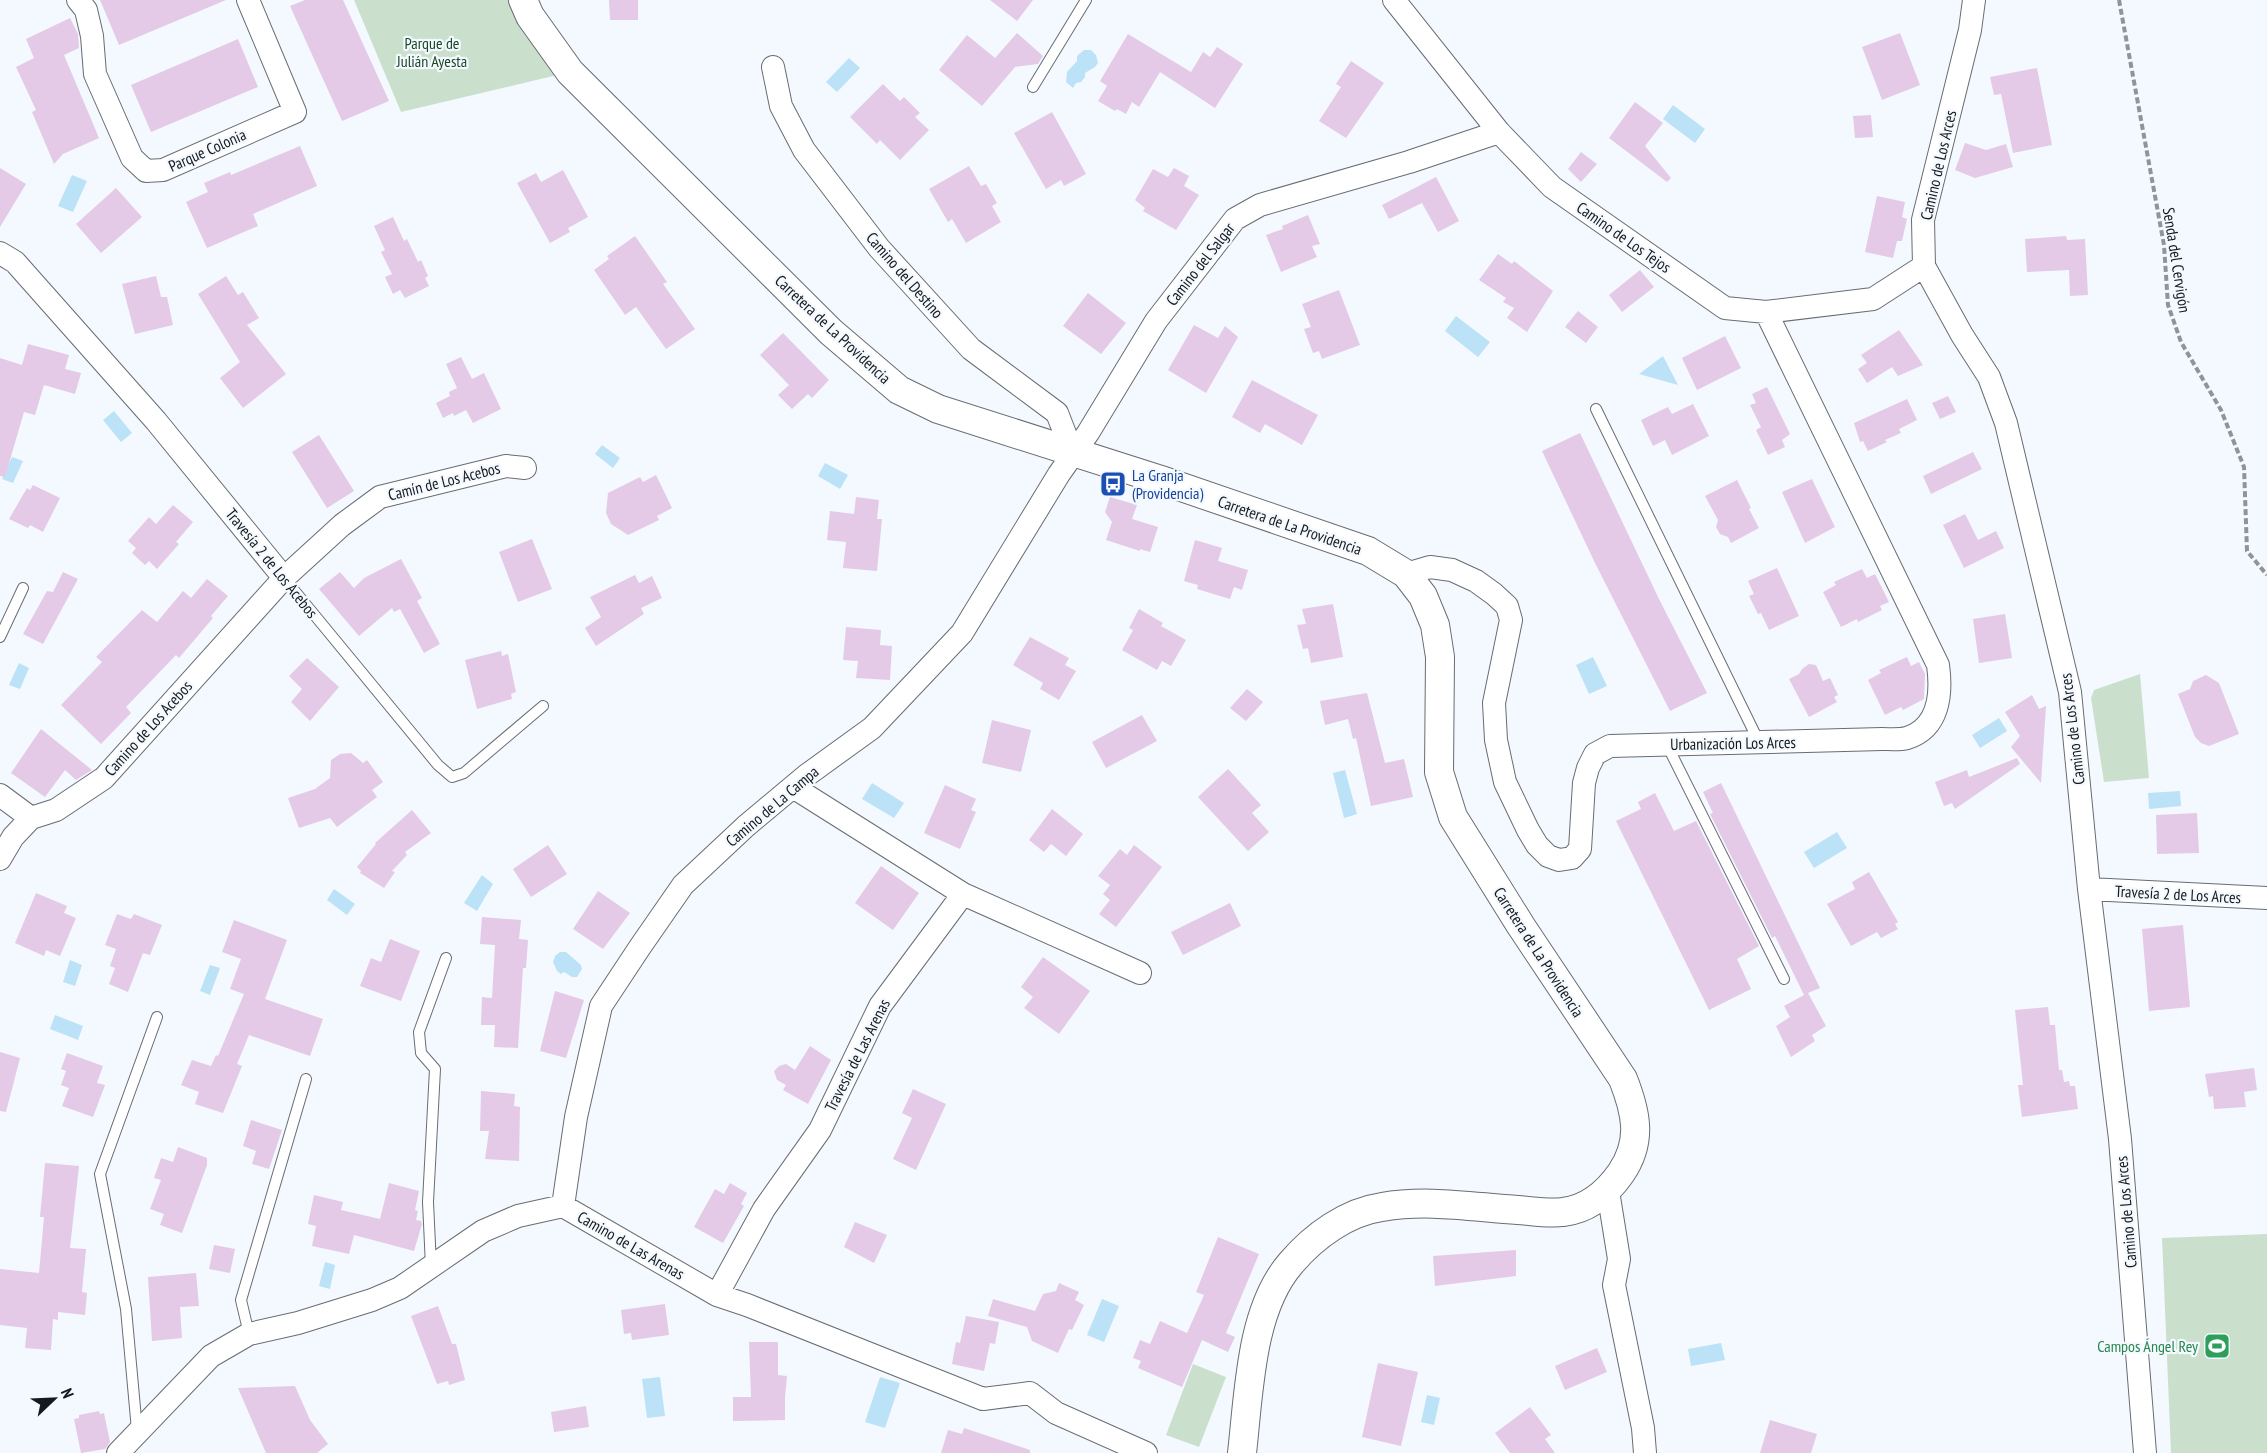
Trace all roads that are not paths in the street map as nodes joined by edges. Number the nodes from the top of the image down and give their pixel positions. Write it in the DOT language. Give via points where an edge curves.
graph roads {
  1 [pos="78,0"];
  2 [pos="248,0"];
  3 [pos="523,0"];
  4 [pos="1086,0"];
  5 [pos="1394,0"];
  6 [pos="1974,0"];
  7 [pos="772,67"];
  8 [pos="1033,87"];
  9 [pos="1499,132"];
  10 [pos="7,257"];
  11 [pos="1924,266"];
  12 [pos="1766,312"];
  13 [pos="1596,409"];
  14 [pos="1073,454"];
  15 [pos="525,468"];
  16 [pos="1406,574"];
  17 [pos="284,578"];
  18 [pos="23,588"];
  19 [pos="0,637"];
  20 [pos="543,706"];
  21 [pos="1760,742"];
  22 [pos="1667,745"];
  23 [pos="794,787"];
  24 [pos="0,795"];
  25 [pos="32,818"];
  26 [pos="0,859"];
  27 [pos="2088,890"];
  28 [pos="963,894"];
  29 [pos="2267,898"];
  30 [pos="446,958"];
  31 [pos="1140,974"];
  32 [pos="1784,980"];
  33 [pos="157,1017"];
  34 [pos="306,1079"];
  35 [pos="1608,1191"];
  36 [pos="563,1206"];
  37 [pos="431,1266"];
  38 [pos="717,1295"];
  39 [pos="249,1334"];
  40 [pos="138,1433"];
  41 [pos="118,1453"];
  42 [pos="1146,1453"];
  43 [pos="1242,1453"];
  44 [pos="1645,1453"];
  45 [pos="2145,1453"];
  1 -- 2 [label="street, Parque Colonia" via="86,10 92,36 95,74 132,159 146,171 163,170 295,112"];
  3 -- 14 [label="street, Carretera de La Providencia" via="570,72 831,332 899,390 938,409"];
  4 -- 8 [label="lane"];
  5 -- 9 [label="street, Camino de Los Tejos"];
  6 -- 11 [label="street, Camino de Los Arces" via="1923,220"];
  7 -- 14 [label="street, Camino del Destino" via="781,106 804,150 872,239 971,349 1057,413"];
  9 -- 12 [label="street, Camino de Los Tejos" via="1552,187 1725,308"];
  9 -- 14 [label="street, Camino del Salgar" via="1260,206 1235,219 1156,321"];
  10 -- 17 [label="street, Travesía 2 de Los Acebos" via="156,421"];
  11 -- 12 [label="street, Camino de Los Tejos" via="1873,299"];
  11 -- 27 [label="street, Camino de Los Arces" via="1989,377 2006,423 2070,692"];
  12 -- 21 [label="street, Urbanización Los Arces" via="1938,665 1941,683 1933,718 1907,738"];
  13 -- 21 [label="lane"];
  14 -- 16 [label="street, Carretera de La Providencia" via="1368,551"];
  14 -- 23 [label="street, Camino de La Campa" via="962,633 872,728"];
  15 -- 17 [label="street, Camín de Los Acebos" via="506,466 380,497 342,525"];
  16 -- 22 [label="street, Urbanización Los Arces" via="1430,567 1452,570 1476,581 1507,606 1510,620 1494,702 1496,740 1504,782 1528,830 1548,856 1559,860 1572,858 1580,849 1584,783 1595,754 1610,746"];
  16 -- 35 [label="street, Carretera de La Providencia" via="1423,596 1435,625 1440,657 1439,772 1452,817 1623,1079 1634,1106 1636,1135 1629,1162"];
  17 -- 20 [label="lane, Travesía 2 de Los Acebos" via="452,777 464,773"];
  17 -- 25 [label="street, Camino de Los Acebos" via="104,778 56,810"];
  18 -- 19 [label="lane"];
  21 -- 22 [label="street, Urbanización Los Arces"];
  22 -- 32 [label="lane"];
  23 -- 28 [label="street"];
  23 -- 36 [label="street, Camino de La Campa" via="683,885 601,1006 576,1117"];
  24 -- 25 [label="street"];
  25 -- 26 [label="street, Camino de Los Acebos" via="13,837"];
  27 -- 29 [label="street, Travesía 2 de Los Arces"];
  27 -- 45 [label="street, Camino de Los Arces" via="2120,1139"];
  28 -- 31 [label="street"];
  28 -- 38 [label="street, Travesía de Las Arenas" via="880,1006 820,1130 764,1209"];
  30 -- 37 [label="lane" via="418,1032 421,1053 435,1069 428,1202"];
  33 -- 40 [label="lane" via="100,1174 126,1309"];
  34 -- 39 [label="lane" via="241,1300"];
  35 -- 43 [label="street, Carretera de La Providencia" via="1587,1205 1563,1213 1422,1202 1380,1207 1344,1219 1310,1243 1279,1281 1260,1324"];
  35 -- 44 [label="street" via="1619,1259 1614,1285"];
  36 -- 37 [label="street, Camino de Las Arenas" via="518,1216 483,1231"];
  36 -- 38 [label="street, Camino de Las Arenas"];
  37 -- 39 [label="street, Camino de Las Arenas" via="400,1288 372,1300"];
  38 -- 42 [label="street, Camino de Las Arenas" via="983,1399 1030,1393 1056,1413"];
  39 -- 40 [label="street, Camino de Las Arenas" via="211,1356"];
  40 -- 41 [label="street, Camino de Las Arenas"];
}
